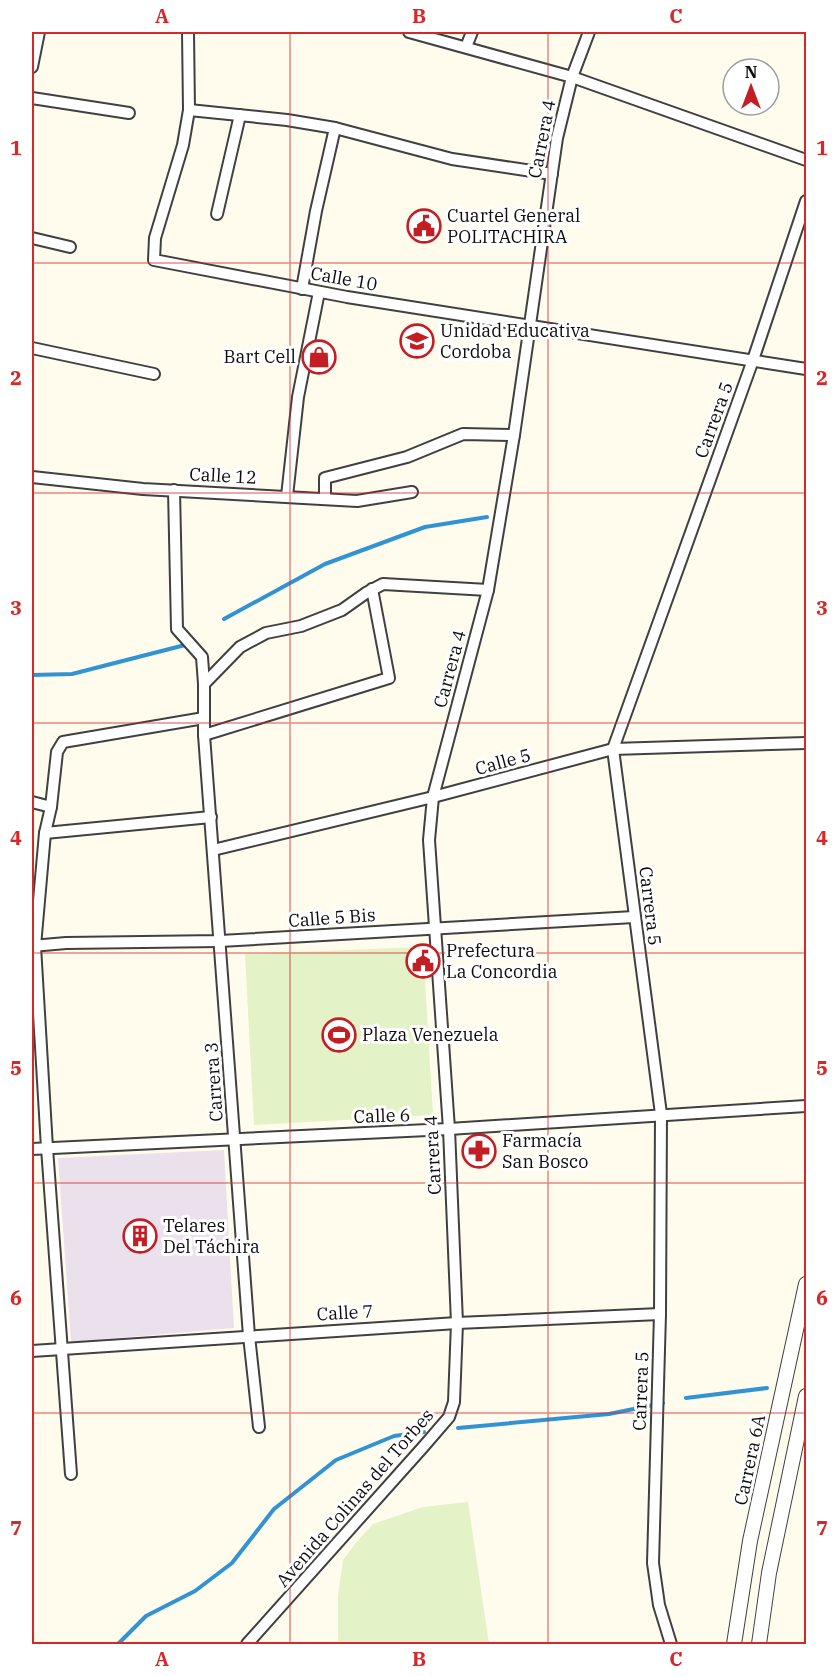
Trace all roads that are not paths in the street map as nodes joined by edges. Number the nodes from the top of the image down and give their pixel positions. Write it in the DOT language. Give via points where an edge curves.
graph roads {
  1 [pos="39,32"];
  2 [pos="188,32"];
  3 [pos="409,32"];
  4 [pos="472,32"];
  5 [pos="589,32"];
  6 [pos="466,47"];
  7 [pos="32,67"];
  8 [pos="572,77"];
  9 [pos="32,98"];
  10 [pos="189,110"];
  11 [pos="129,113"];
  12 [pos="240,116"];
  13 [pos="335,128"];
  14 [pos="807,160"];
  15 [pos="552,174"];
  16 [pos="807,201"];
  17 [pos="217,214"];
  18 [pos="32,238"];
  19 [pos="70,247"];
  20 [pos="302,289"];
  21 [pos="319,292"];
  22 [pos="529,326"];
  23 [pos="32,348"];
  24 [pos="753,360"];
  25 [pos="807,369"];
  26 [pos="154,374"];
  27 [pos="514,435"];
  28 [pos="32,477"];
  29 [pos="174,490"];
  30 [pos="412,492"];
  31 [pos="287,496"];
  32 [pos="326,499"];
  33 [pos="372,589"];
  34 [pos="488,590"];
  35 [pos="204,684"];
  36 [pos="204,718"];
  37 [pos="204,735"];
  38 [pos="807,743"];
  39 [pos="613,749"];
  40 [pos="433,797"];
  41 [pos="32,802"];
  42 [pos="51,807"];
  43 [pos="211,817"];
  44 [pos="45,834"];
  45 [pos="213,850"];
  46 [pos="634,916"];
  47 [pos="435,928"];
  48 [pos="220,941"];
  49 [pos="33,946"];
  50 [pos="36,1047"];
  51 [pos="807,1106"];
  52 [pos="661,1114"];
  53 [pos="449,1129"];
  54 [pos="235,1138"];
  55 [pos="47,1148"];
  56 [pos="32,1149"];
  57 [pos="807,1284"];
  58 [pos="660,1314"];
  59 [pos="457,1323"];
  60 [pos="249,1336"];
  61 [pos="62,1349"];
  62 [pos="32,1351"];
  63 [pos="807,1396"];
  64 [pos="259,1427"];
  65 [pos="71,1474"];
  66 [pos="247,1644"];
  67 [pos="671,1644"];
  68 [pos="734,1644"];
  69 [pos="759,1644"];
  1 -- 7 [label="street"];
  2 -- 10 [label="street"];
  3 -- 6 [label="street"];
  4 -- 6 [label="street"];
  5 -- 8 [label="street, Carrera 4"];
  6 -- 8 [label="street"];
  8 -- 14 [label="street"];
  8 -- 15 [label="street, Carrera 4"];
  9 -- 11 [label="street"];
  10 -- 12 [label="street"];
  10 -- 20 [label="street, Calle 10" via="183,145 155,238 154,260"];
  12 -- 13 [label="street"];
  12 -- 17 [label="street"];
  13 -- 15 [label="street" via="452,159"];
  13 -- 20 [label="street"];
  15 -- 22 [label="street, Carrera 4"];
  16 -- 24 [label="street, Carrera 5"];
  18 -- 19 [label="street"];
  20 -- 21 [label="street, Calle 10"];
  21 -- 22 [label="street, Calle 10"];
  21 -- 31 [label="street" via="298,397"];
  22 -- 24 [label="street, Calle 10"];
  22 -- 27 [label="street, Carrera 4"];
  23 -- 26 [label="street"];
  24 -- 25 [label="street, Calle 10"];
  24 -- 39 [label="street, Carrera 5"];
  27 -- 32 [label="street" via="464,434 407,457 325,478"];
  27 -- 34 [label="street, Carrera 4"];
  28 -- 29 [label="street, Calle 12"];
  29 -- 31 [label="street, Calle 12"];
  29 -- 35 [label="street, Carrera 3" via="177,629 202,657"];
  30 -- 32 [label="street, Calle 12" via="357,501"];
  31 -- 32 [label="street, Calle 12"];
  33 -- 34 [label="street" via="383,584"];
  33 -- 35 [label="street" via="342,610 301,626 266,633 240,647"];
  33 -- 37 [label="street" via="389,678"];
  34 -- 40 [label="street, Carrera 4"];
  35 -- 36 [label="street, Carrera 3"];
  36 -- 37 [label="street, Carrera 3"];
  36 -- 42 [label="street" via="63,742 57,752"];
  37 -- 43 [label="street, Carrera 3"];
  38 -- 39 [label="street, Calle 5"];
  39 -- 40 [label="street, Calle 5"];
  39 -- 46 [label="street, Carrera 5"];
  40 -- 45 [label="street, Calle 5"];
  40 -- 47 [label="street, Carrera 4" via="429,840"];
  41 -- 42 [label="street"];
  42 -- 44 [label="street"];
  43 -- 44 [label="street"];
  43 -- 45 [label="street, Carrera 3"];
  44 -- 49 [label="street"];
  45 -- 48 [label="street, Carrera 3"];
  46 -- 47 [label="street, Calle 5 Bis"];
  46 -- 52 [label="street, Carrera 5"];
  47 -- 48 [label="street, Calle 5 Bis"];
  47 -- 53 [label="street, Carrera 4"];
  48 -- 49 [label="street, Calle 5 Bis"];
  48 -- 54 [label="street, Carrera 3"];
  49 -- 50 [label="street"];
  50 -- 55 [label="street"];
  51 -- 52 [label="street, Calle 6"];
  52 -- 53 [label="street, Calle 6"];
  52 -- 58 [label="street, Carrera 5"];
  53 -- 54 [label="street, Calle 6"];
  53 -- 59 [label="street, Carrera 4"];
  54 -- 55 [label="street, Calle 6"];
  54 -- 60 [label="street, Carrera 3"];
  55 -- 56 [label="street, Calle 6"];
  55 -- 61 [label="street"];
  57 -- 68 [label="street, Carrera 6A" via="750,1541"];
  58 -- 59 [label="street, Calle 7"];
  58 -- 67 [label="street, Carrera 5" via="653,1563 659,1605"];
  59 -- 60 [label="street, Calle 7"];
  59 -- 66 [label="street, Avenida Colinas del Torbes" via="454,1402 448,1417"];
  60 -- 61 [label="street, Calle 7"];
  60 -- 64 [label="street, Carrera 3"];
  61 -- 62 [label="street, Calle 7"];
  61 -- 65 [label="street"];
  63 -- 69 [label="street" via="769,1573"];
}
